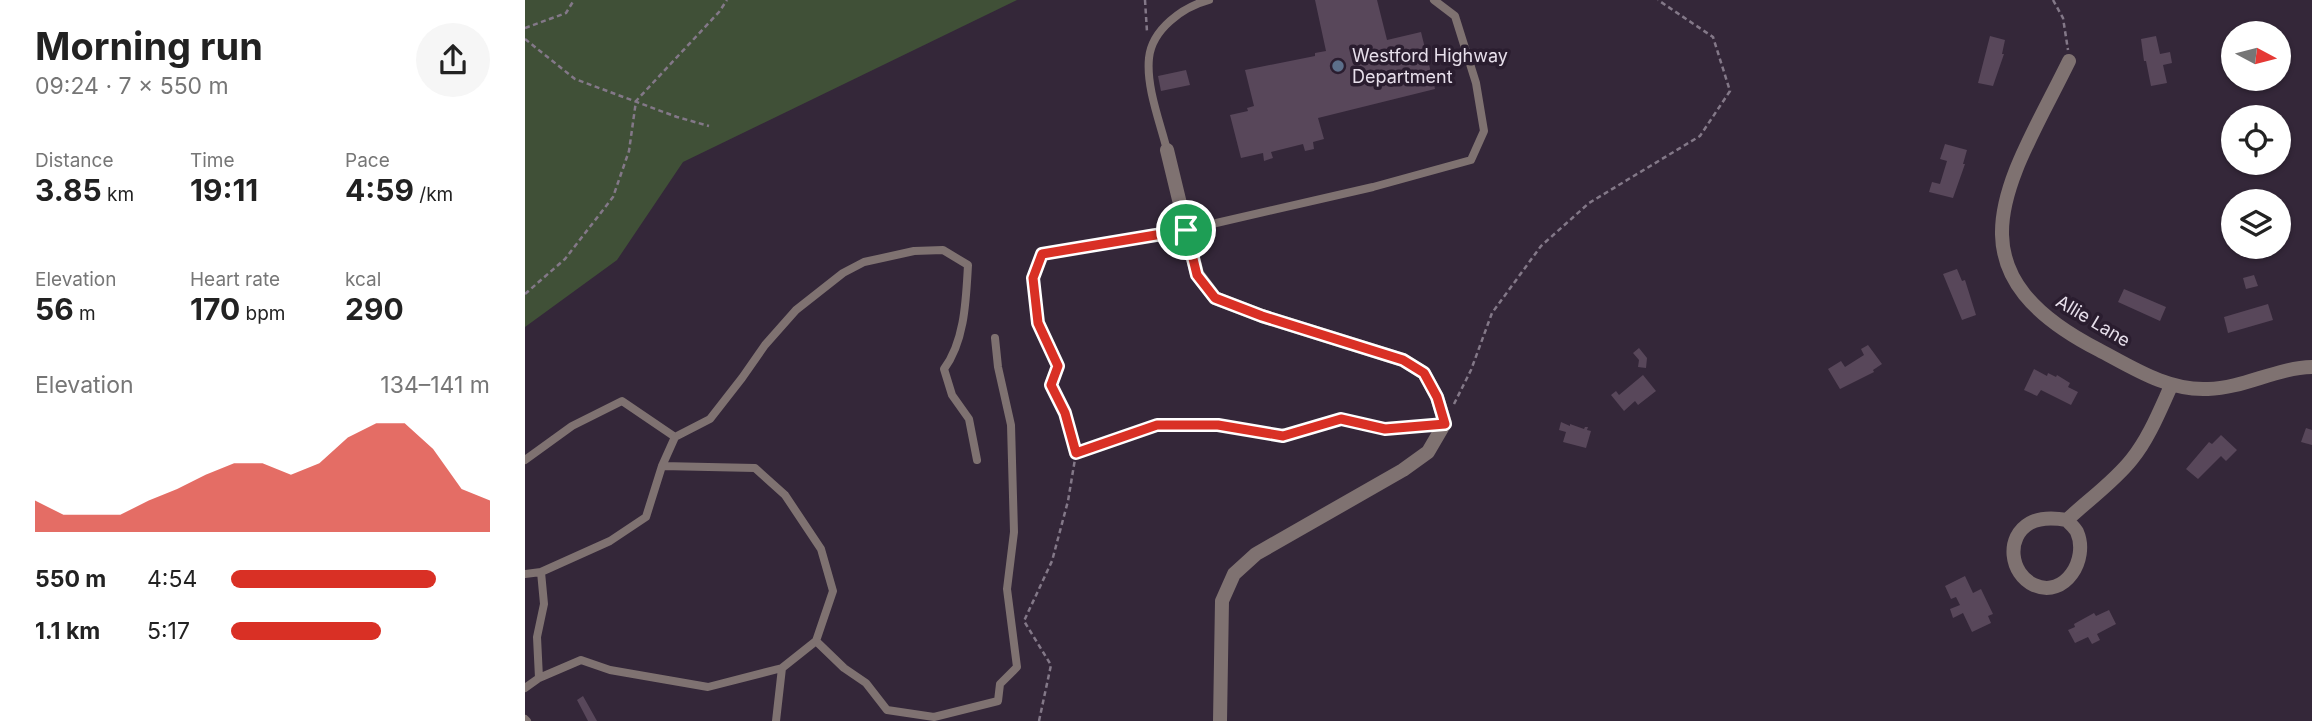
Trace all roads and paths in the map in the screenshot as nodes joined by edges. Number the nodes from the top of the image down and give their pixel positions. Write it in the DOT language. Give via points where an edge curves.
graph roads {
  1 [pos="574,0"];
  2 [pos="727,0"];
  3 [pos="1145,0"];
  4 [pos="1209,0"];
  5 [pos="1434,0"];
  6 [pos="1658,0"];
  7 [pos="2053,0"];
  8 [pos="525,28"];
  9 [pos="1147,34"];
  10 [pos="525,39"];
  11 [pos="2069,61"];
  12 [pos="636,101"];
  13 [pos="709,126"];
  14 [pos="1167,150"];
  15 [pos="1186,230"];
  16 [pos="525,294"];
  17 [pos="995,338"];
  18 [pos="2312,367"];
  19 [pos="2171,386"];
  20 [pos="1445,424"];
  21 [pos="675,437"];
  22 [pos="1076,453"];
  23 [pos="525,460"];
  24 [pos="977,460"];
  25 [pos="662,466"];
  26 [pos="2067,520"];
  27 [pos="541,572"];
  28 [pos="525,574"];
  29 [pos="815,641"];
  30 [pos="782,668"];
  31 [pos="539,678"];
  32 [pos="525,688"];
  33 [pos="776,721"];
  34 [pos="1039,721"];
  35 [pos="1220,721"];
  1 -- 8 [label="path" via="566,13"];
  2 -- 12 [label="path"];
  3 -- 9 [label="path"];
  4 -- 14 [label="lane" via="1180,12 1161,30 1149,57"];
  5 -- 15 [label="lane" via="1455,16 1476,83 1484,131 1471,160"];
  6 -- 20 [label="path" via="1713,37 1730,91 1700,136 1589,203 1541,246 1492,313"];
  7 -- 11 [label="path" via="2063,18"];
  10 -- 12 [label="path" via="575,79"];
  11 -- 19 [label="street, Allie Lane" via="2008,188 2001,235 2005,256 2016,284 2053,322"];
  12 -- 13 [label="path"];
  12 -- 16 [label="path" via="629,151 613,197 565,260"];
  14 -- 15 [label="street"];
  15 -- 20 [label="street" via="1197,275 1215,298 1403,360 1424,373"];
  15 -- 22 [label="path" via="1042,254 1033,278 1038,323 1058,366 1051,385"];
  17 -- 29 [label="lane" via="1011,425 1014,532 1007,589 1017,667 1000,684 998,701 934,717 887,710 866,683"];
  18 -- 19 [label="street, Allie Lane" via="2225,387"];
  19 -- 26 [label="street" via="2131,460"];
  20 -- 22 [label="path" via="1385,429 1341,419 1283,436 1218,425 1157,425"];
  20 -- 35 [label="street" via="1428,452 1403,470 1257,554 1234,574 1222,601"];
  21 -- 23 [label="lane" via="622,401 572,426"];
  21 -- 24 [label="lane" via="710,419 796,310 843,273 864,262 943,250 968,265 966,306 953,358 944,369 952,395 969,419"];
  21 -- 25 [label="lane"];
  22 -- 34 [label="path" via="1052,561 1024,621 1051,665"];
  25 -- 27 [label="lane" via="646,516 610,541"];
  25 -- 29 [label="lane" via="754,468 785,495 821,549 833,591"];
  26 -- 26 [label="street" via="2031,523 2019,533 2014,563 2021,577 2036,586 2060,586 2077,565 2080,543"];
  27 -- 28 [label="lane"];
  27 -- 31 [label="lane" via="544,604 537,637"];
  29 -- 30 [label="lane"];
  30 -- 31 [label="lane" via="708,687 610,670 581,660"];
  30 -- 33 [label="lane"];
  31 -- 32 [label="lane"];
}
